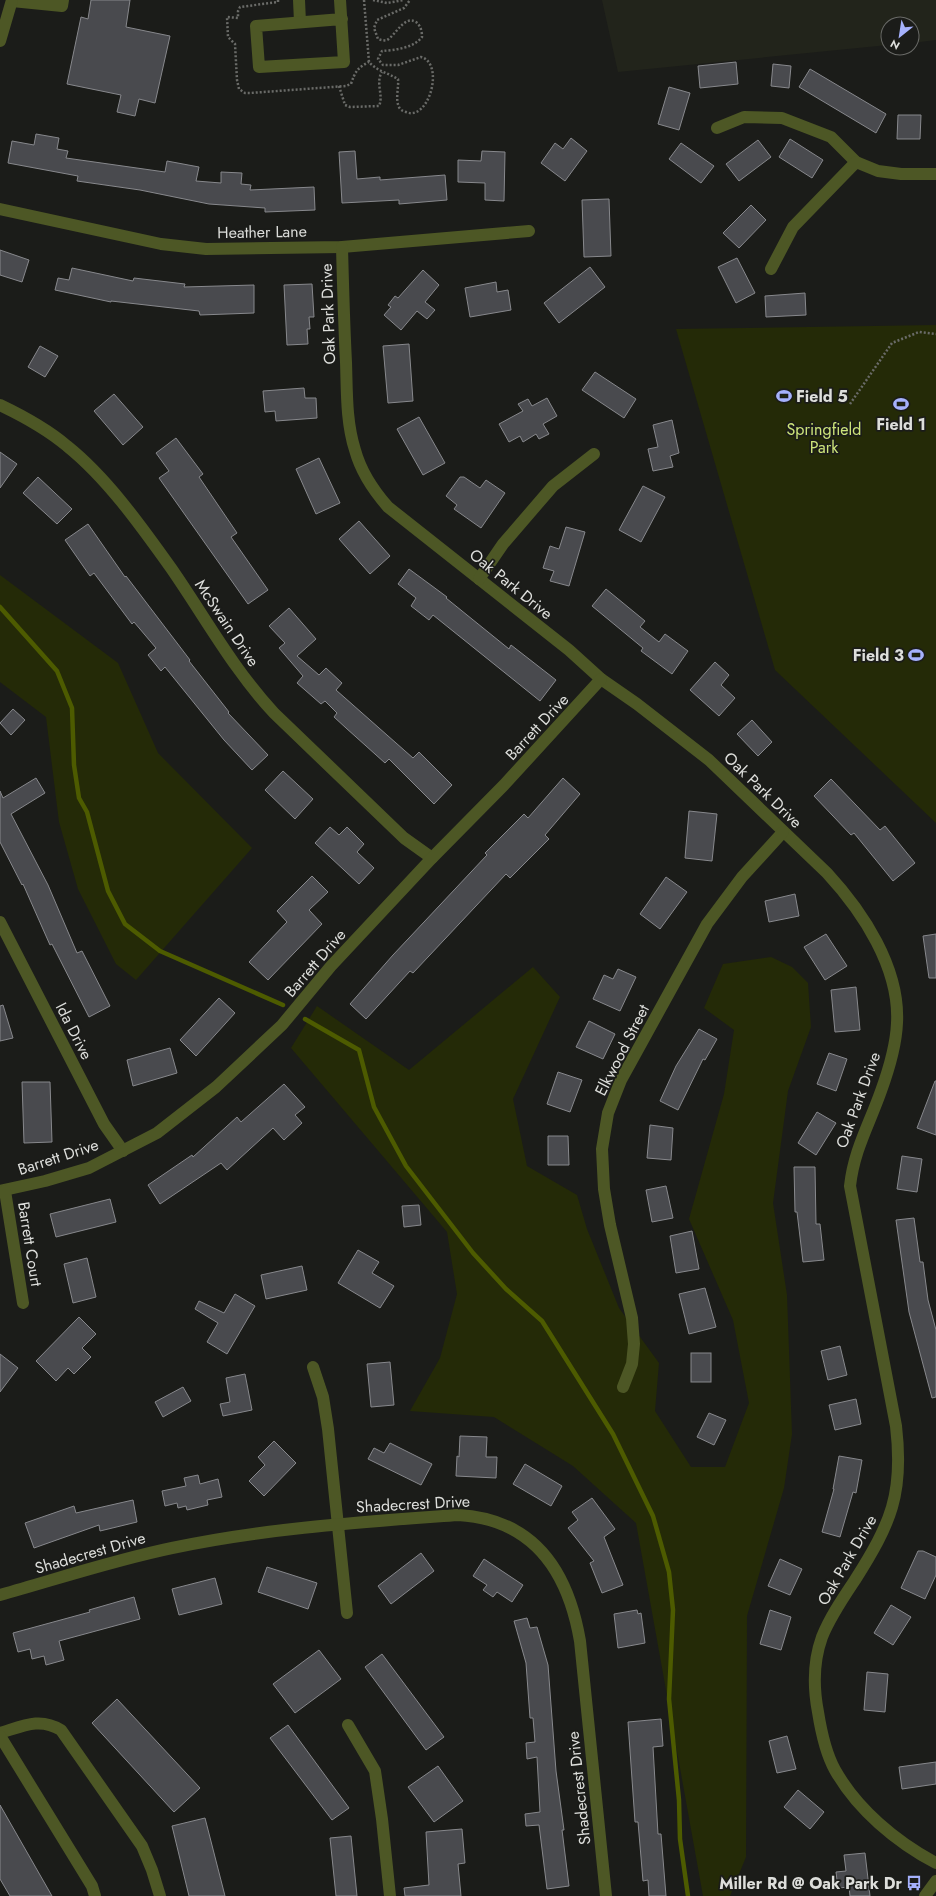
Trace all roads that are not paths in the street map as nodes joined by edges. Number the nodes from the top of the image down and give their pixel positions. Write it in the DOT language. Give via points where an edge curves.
graph roads {
  1 [pos="12,0"];
  2 [pos="63,0"];
  3 [pos="299,0"];
  4 [pos="340,0"];
  5 [pos="342,19"];
  6 [pos="300,22"];
  7 [pos="0,41"];
  8 [pos="717,128"];
  9 [pos="856,162"];
  10 [pos="936,174"];
  11 [pos="0,210"];
  12 [pos="529,231"];
  13 [pos="342,247"];
  14 [pos="771,270"];
  15 [pos="0,405"];
  16 [pos="594,454"];
  17 [pos="479,579"];
  18 [pos="601,679"];
  19 [pos="783,832"];
  20 [pos="432,858"];
  21 [pos="0,922"];
  22 [pos="123,1151"];
  23 [pos="2,1191"];
  24 [pos="23,1303"];
  25 [pos="313,1367"];
  26 [pos="622,1386"];
  27 [pos="339,1524"];
  28 [pos="0,1596"];
  29 [pos="347,1613"];
  30 [pos="348,1725"];
  31 [pos="0,1732"];
  32 [pos="0,1736"];
  33 [pos="936,1863"];
  34 [pos="936,1881"];
  35 [pos="95,1896"];
  36 [pos="160,1896"];
  37 [pos="390,1896"];
  38 [pos="606,1896"];
  39 [pos="925,1896"];
  1 -- 2 [label="street" via="62,6"];
  1 -- 7 [label="street"];
  3 -- 6 [label="street"];
  4 -- 5 [label="street"];
  5 -- 6 [label="street"];
  5 -- 6 [label="street" via="344,62 259,67 256,26"];
  8 -- 9 [label="street" via="744,117 782,118 831,137"];
  9 -- 10 [label="street" via="878,171"];
  9 -- 14 [label="street" via="793,227"];
  11 -- 13 [label="street, Heather Lane" via="184,247"];
  12 -- 13 [label="street, Heather Lane"];
  13 -- 17 [label="street, Oak Park Drive" via="347,397 352,438 360,464 370,485 388,507"];
  15 -- 20 [label="street, McSwain Drive" via="49,433 82,459 119,500 171,568 254,692 404,838"];
  16 -- 17 [label="street" via="553,486 503,544"];
  17 -- 18 [label="street, Oak Park Drive" via="569,650"];
  18 -- 19 [label="street, Oak Park Drive" via="709,760"];
  18 -- 20 [label="street, Barrett Drive" via="504,785"];
  19 -- 26 [label="street, Elkwood Street" via="742,877 707,924 621,1080 608,1113 602,1149 604,1189 632,1318 634,1344 632,1364"];
  19 -- 33 [label="street, Oak Park Drive" via="827,873 856,908 887,965 897,1010 896,1037 890,1066 854,1159 850,1186 896,1426 900,1467 896,1494 884,1532 834,1612 823,1636 814,1668 815,1697 826,1750 834,1769 845,1785 891,1834"];
  20 -- 22 [label="street, Barrett Drive" via="331,966 282,1025 246,1060 177,1120"];
  21 -- 22 [label="street, Ida Drive" via="104,1124"];
  22 -- 23 [label="street, Barrett Drive" via="89,1168"];
  23 -- 24 [label="street, Barrett Court"];
  25 -- 27 [label="street" via="324,1403"];
  27 -- 28 [label="street, Shadecrest Drive" via="224,1538 172,1548 121,1560"];
  27 -- 29 [label="street"];
  27 -- 38 [label="street, Shadecrest Drive" via="458,1515 476,1516 504,1523 524,1535 549,1560 564,1584 574,1609 580,1641"];
  30 -- 37 [label="street" via="375,1771"];
  31 -- 36 [label="street" via="46,1723 61,1730 142,1846"];
  32 -- 35 [label="street" via="92,1886"];
  34 -- 39 [label="street"];
}
